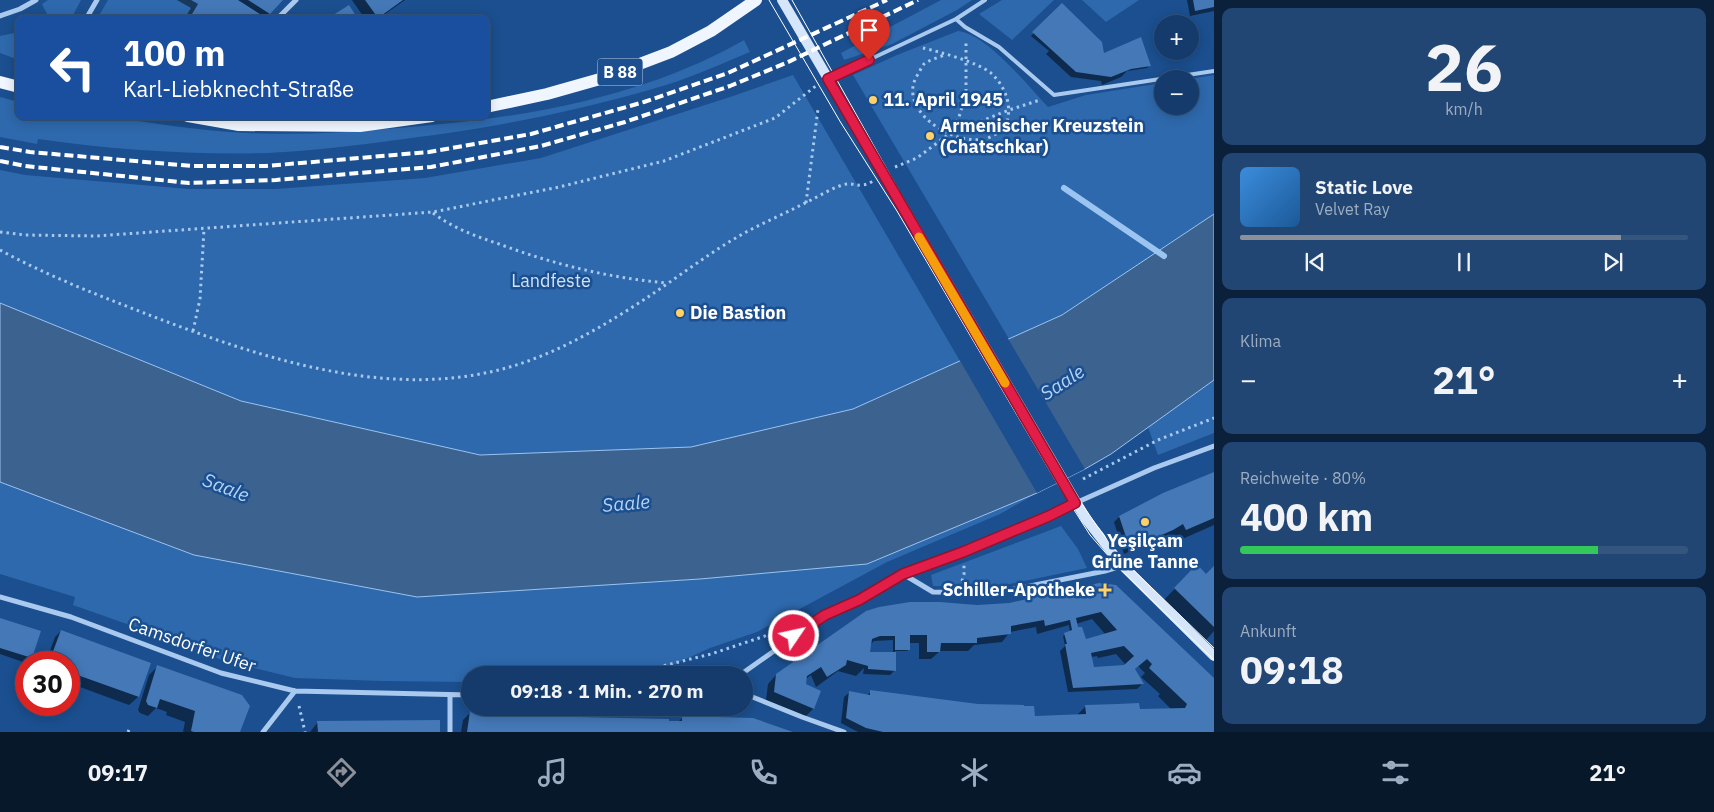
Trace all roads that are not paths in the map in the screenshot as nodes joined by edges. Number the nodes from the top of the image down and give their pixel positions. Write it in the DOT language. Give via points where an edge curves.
graph roads {
  1 [pos="36,0"];
  2 [pos="97,0"];
  3 [pos="296,0"];
  4 [pos="756,0"];
  5 [pos="782,0"];
  6 [pos="985,0"];
  7 [pos="88,15"];
  8 [pos="281,15"];
  9 [pos="0,16"];
  10 [pos="956,19"];
  11 [pos="1214,70"];
  12 [pos="828,79"];
  13 [pos="0,82"];
  14 [pos="15,86"];
  15 [pos="490,106"];
  16 [pos="220,120"];
  17 [pos="403,120"];
  18 [pos="1214,446"];
  19 [pos="1075,503"];
  20 [pos="1121,564"];
  21 [pos="903,574"];
  22 [pos="0,597"];
  23 [pos="1214,656"];
  24 [pos="753,666"];
  25 [pos="295,691"];
  26 [pos="450,695"];
  27 [pos="461,695"];
  28 [pos="753,697"];
  29 [pos="263,732"];
  30 [pos="450,732"];
  31 [pos="844,732"];
  1 -- 9 [label="street"];
  2 -- 7 [label="street"];
  3 -- 8 [label="street"];
  4 -- 15 [label="main road, B 88" via="711,31 671,52 600,80"];
  5 -- 12 [label="street"];
  6 -- 10 [label="lane"];
  10 -- 11 [label="lane" via="999,47 1054,95"];
  10 -- 12 [label="lane"];
  12 -- 19 [label="street"];
  13 -- 14 [label="main road"];
  16 -- 17 [label="main road" via="239,125 360,126"];
  18 -- 19 [label="street"];
  19 -- 20 [label="street"];
  19 -- 21 [label="street" via="963,552"];
  20 -- 21 [label="street" via="1105,571 995,593 933,592"];
  20 -- 23 [label="street"];
  21 -- 24 [label="street" via="859,600 825,615"];
  22 -- 25 [label="street, Camsdorfer Ufer" via="71,617 221,674"];
  25 -- 26 [label="street, Camsdorfer Ufer"];
  25 -- 29 [label="street"];
  26 -- 27 [label="street, Camsdorfer Ufer"];
  26 -- 30 [label="street"];
  28 -- 31 [label="street"];
}
